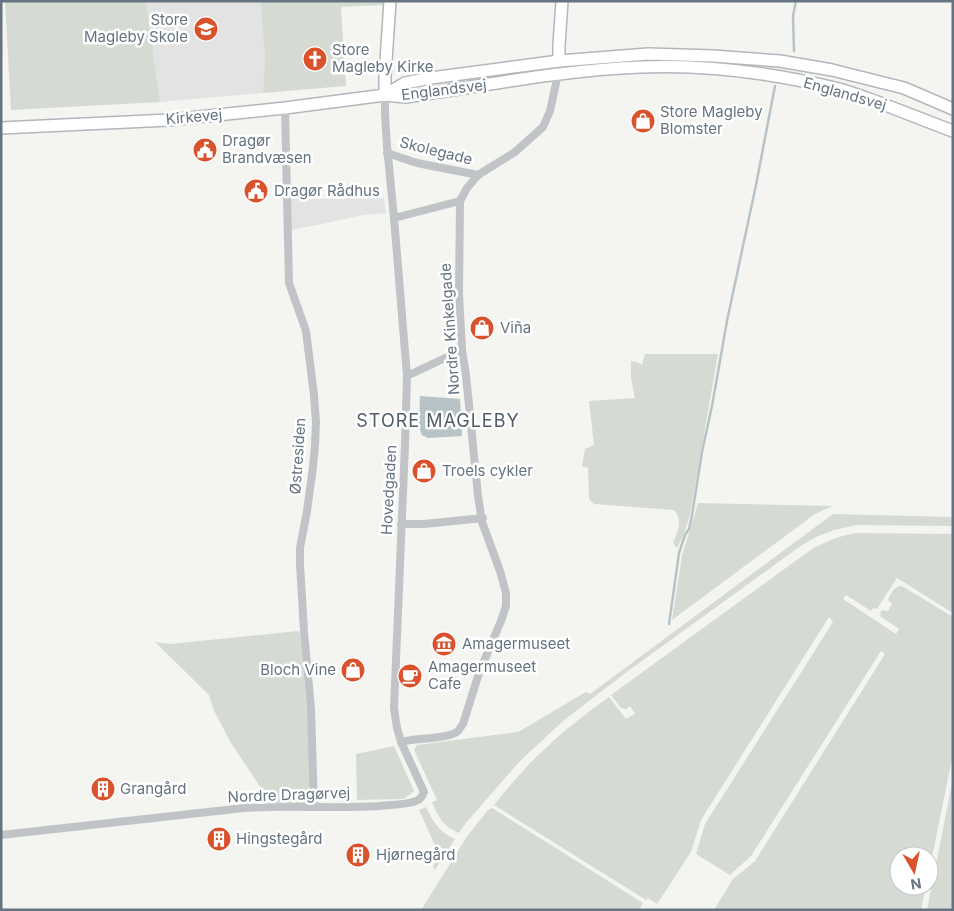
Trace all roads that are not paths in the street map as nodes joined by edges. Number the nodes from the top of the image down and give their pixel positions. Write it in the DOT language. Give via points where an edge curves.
graph roads {
  1 [pos="390,1"];
  2 [pos="562,1"];
  3 [pos="559,61"];
  4 [pos="558,74"];
  5 [pos="386,94"];
  6 [pos="285,108"];
  7 [pos="953,109"];
  8 [pos="1,128"];
  9 [pos="953,131"];
  10 [pos="387,153"];
  11 [pos="478,175"];
  12 [pos="460,201"];
  13 [pos="394,218"];
  14 [pos="462,350"];
  15 [pos="407,376"];
  16 [pos="483,518"];
  17 [pos="401,524"];
  18 [pos="401,742"];
  19 [pos="424,792"];
  20 [pos="314,807"];
  21 [pos="1,835"];
  1 -- 5 [label="main road"];
  2 -- 3 [label="main road"];
  3 -- 5 [label="main road, Englandsvej" via="431,78 405,83"];
  3 -- 7 [label="main road, Englandsvej" via="648,54 780,61 904,88"];
  4 -- 5 [label="main road, Englandsvej" via="405,97"];
  4 -- 9 [label="main road, Englandsvej" via="662,66 778,76 842,90"];
  4 -- 11 [label="street" via="543,127 515,152"];
  5 -- 6 [label="main road, Kirkevej"];
  5 -- 10 [label="street, Hovedgaden"];
  6 -- 8 [label="main road, Kirkevej" via="168,120"];
  6 -- 20 [label="street, Østresiden" via="289,283 306,331 316,422 313,467 300,548"];
  10 -- 11 [label="street, Skolegade" via="417,163"];
  10 -- 13 [label="street, Hovedgaden"];
  11 -- 12 [label="street"];
  12 -- 13 [label="street"];
  12 -- 14 [label="street, Nordre Kinkelgade"];
  13 -- 15 [label="street, Hovedgaden"];
  14 -- 15 [label="street"];
  14 -- 16 [label="street, Nordre Kinkelgade"];
  15 -- 17 [label="street, Hovedgaden"];
  16 -- 17 [label="street"];
  16 -- 18 [label="street, Nordre Kinkelgade" via="506,593 501,621 459,730 446,736"];
  17 -- 18 [label="street, Hovedgaden" via="394,708"];
  18 -- 19 [label="street, Hovedgaden"];
  19 -- 20 [label="street, Nordre Dragørvej" via="415,802 408,803"];
  20 -- 21 [label="street, Nordre Dragørvej" via="244,808"];
}
